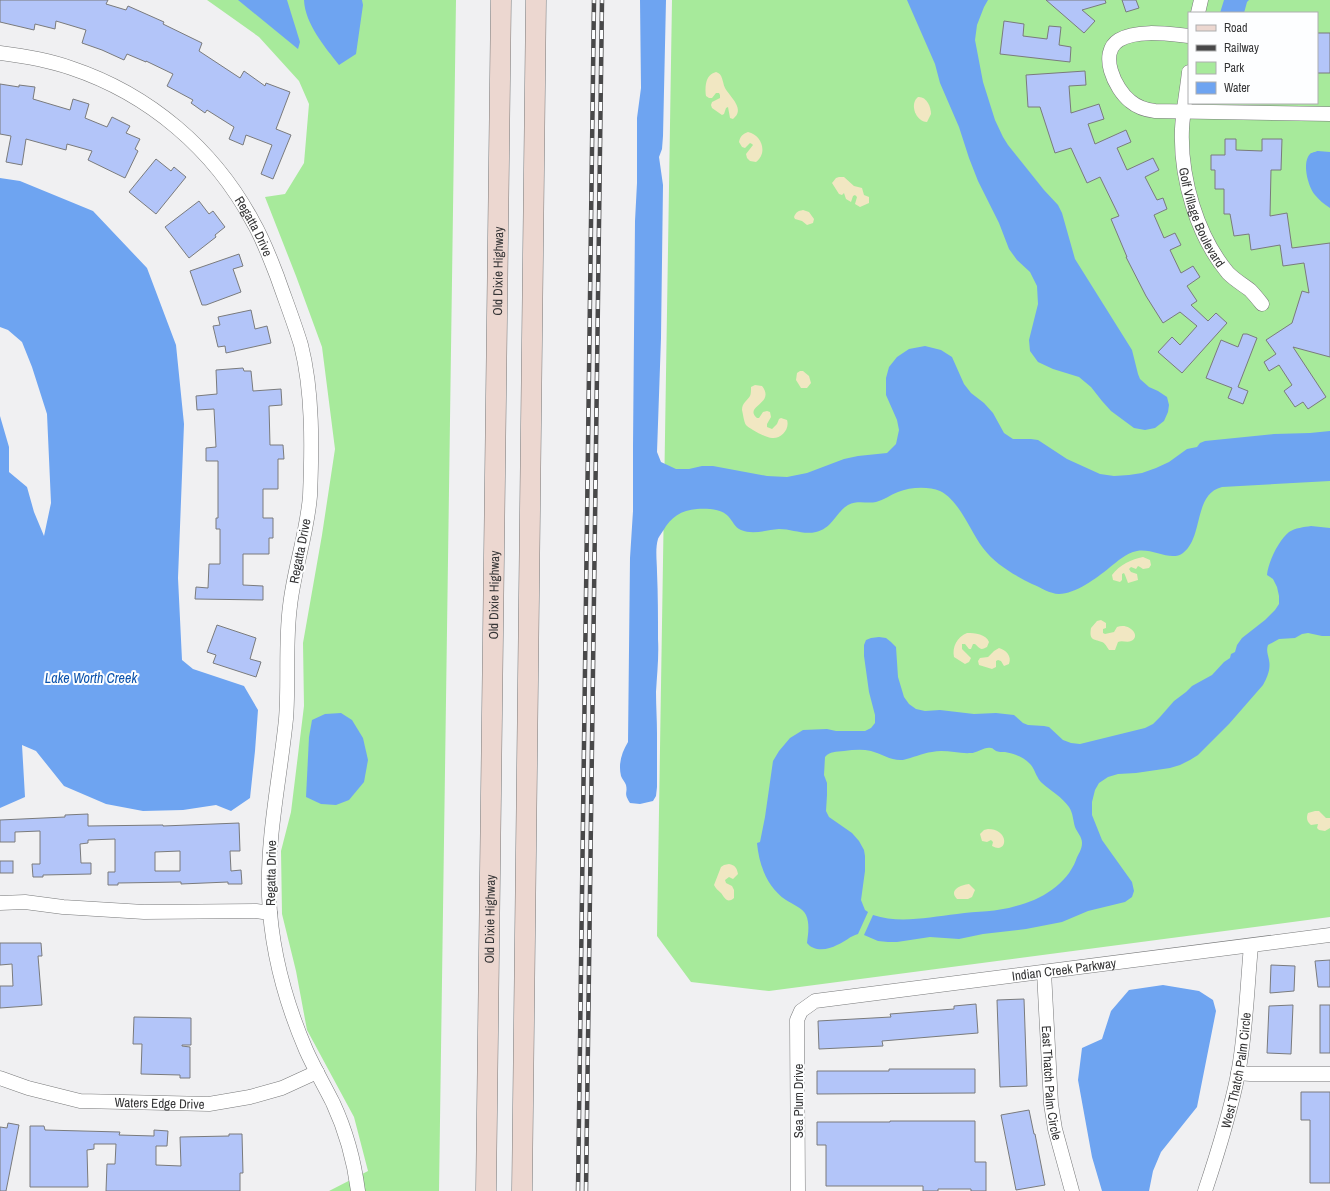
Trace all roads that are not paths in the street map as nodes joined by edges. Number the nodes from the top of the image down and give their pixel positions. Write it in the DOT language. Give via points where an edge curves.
graph roads {
  1 [pos="501,0"];
  2 [pos="536,0"];
  3 [pos="1201,0"];
  4 [pos="1198,12"];
  5 [pos="1188,36"];
  6 [pos="0,52"];
  7 [pos="1188,80"];
  8 [pos="1184,112"];
  9 [pos="1330,114"];
  10 [pos="1262,304"];
  11 [pos="0,903"];
  12 [pos="270,913"];
  13 [pos="1330,935"];
  14 [pos="1250,946"];
  15 [pos="1044,972"];
  16 [pos="801,1011"];
  17 [pos="317,1072"];
  18 [pos="1238,1073"];
  19 [pos="1330,1074"];
  20 [pos="0,1078"];
  21 [pos="358,1191"];
  22 [pos="486,1191"];
  23 [pos="522,1191"];
  24 [pos="798,1191"];
  25 [pos="1072,1191"];
  26 [pos="1205,1191"];
  1 -- 22 [label="main road, Old Dixie Highway"];
  2 -- 23 [label="main road"];
  3 -- 4 [label="street"];
  5 -- 8 [label="street" via="1145,33 1127,36 1118,40 1109,56 1115,81 1131,102 1146,110"];
  6 -- 12 [label="street, Regatta Drive" via="68,67 116,86 152,108 179,129 220,171 254,222 291,314 308,381 310,497 289,609 287,706 269,862"];
  7 -- 8 [label="street, Golf Village Boulevard"];
  8 -- 9 [label="street"];
  8 -- 10 [label="street, Golf Village Boulevard" via="1183,160 1189,192 1200,224 1213,250 1229,273"];
  11 -- 12 [label="street" via="25,902 144,912"];
  12 -- 17 [label="street, Regatta Drive" via="282,982 294,1020"];
  13 -- 14 [label="street, Indian Creek Parkway"];
  14 -- 15 [label="street, Indian Creek Parkway"];
  14 -- 18 [label="street, West Thatch Palm Circle"];
  15 -- 16 [label="street, Indian Creek Parkway" via="815,1001"];
  15 -- 25 [label="street, East Thatch Palm Circle" via="1051,1104"];
  16 -- 24 [label="street, Sea Plum Drive" via="797,1020"];
  17 -- 20 [label="street, Waters Edge Drive" via="282,1088 209,1104 80,1101"];
  17 -- 21 [label="street, Regatta Drive" via="346,1134"];
  18 -- 19 [label="street"];
  18 -- 26 [label="street, West Thatch Palm Circle" via="1222,1140"];
}
